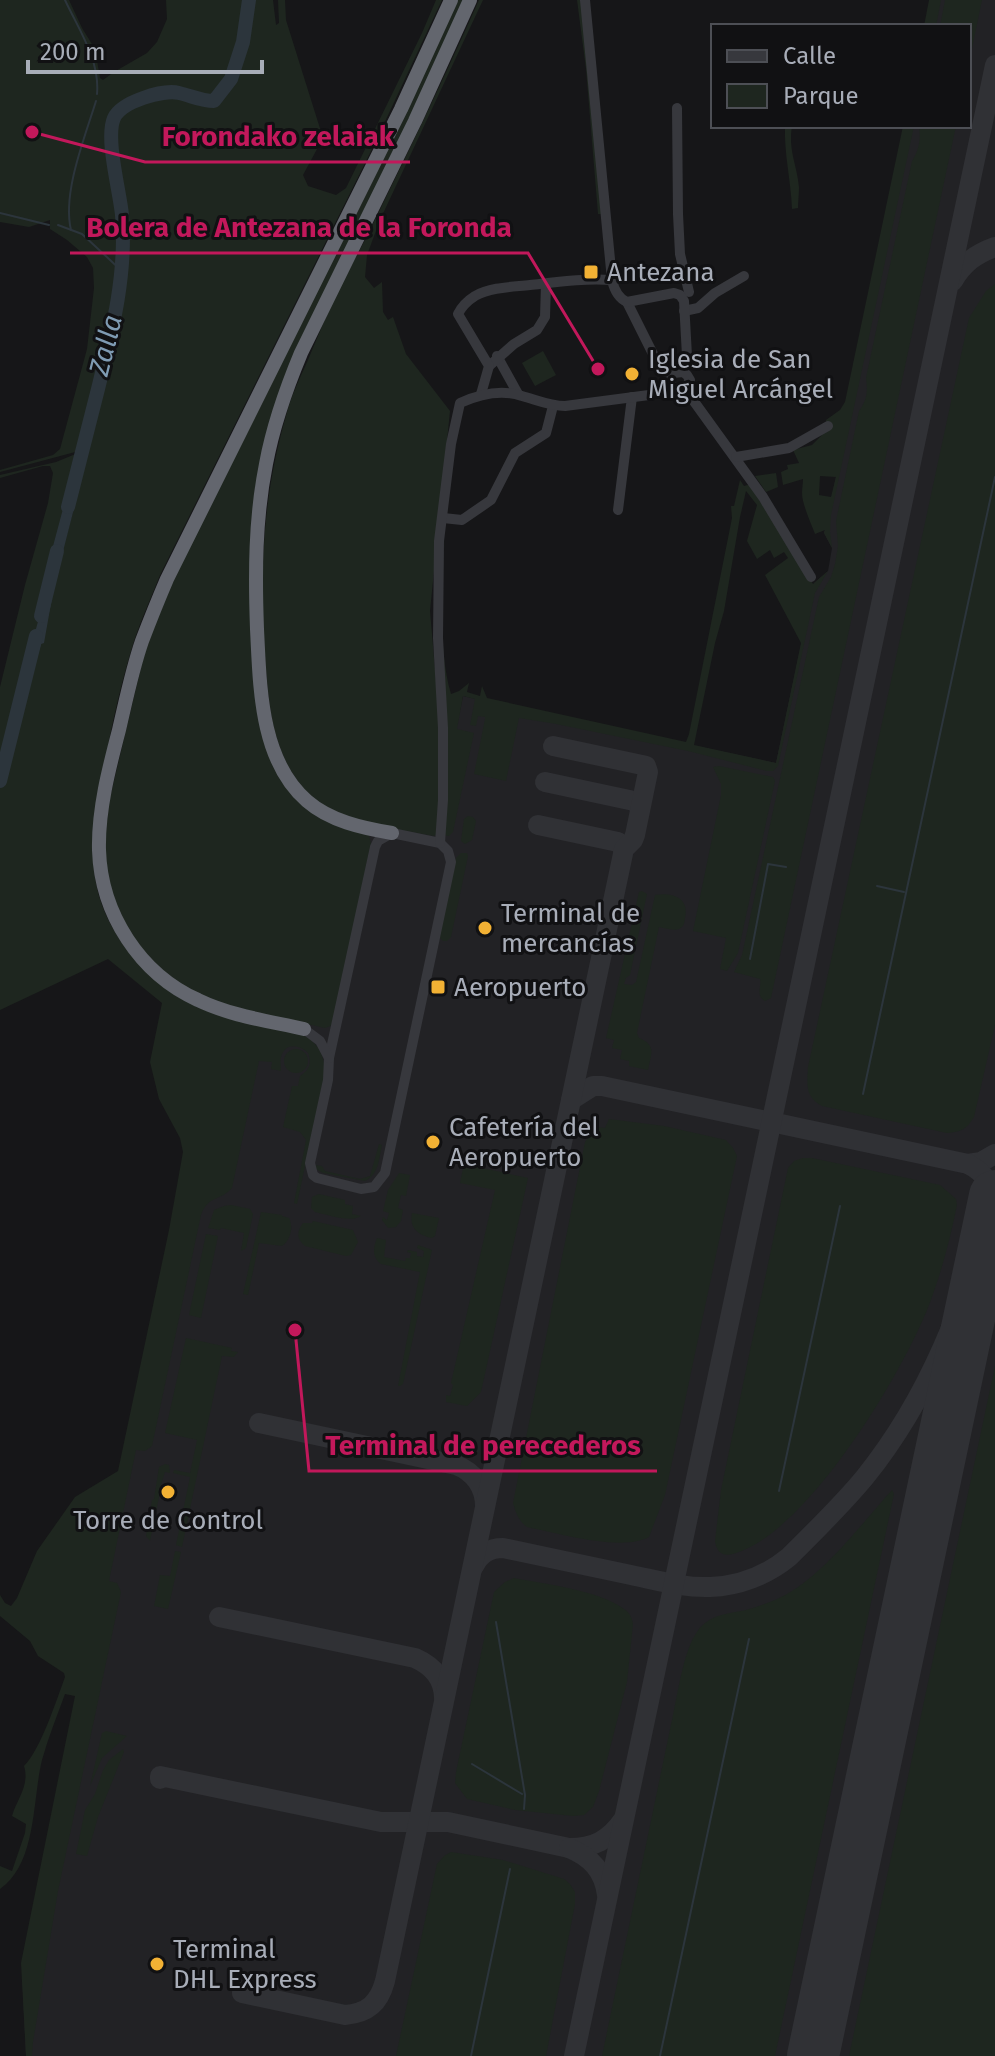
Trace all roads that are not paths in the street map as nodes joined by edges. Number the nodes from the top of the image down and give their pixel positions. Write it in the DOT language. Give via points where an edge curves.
graph roads {
  1 [pos="451,0"];
  2 [pos="470,0"];
  3 [pos="585,0"];
  4 [pos="677,108"];
  5 [pos="744,276"];
  6 [pos="612,280"];
  7 [pos="546,284"];
  8 [pos="715,293"];
  9 [pos="685,294"];
  10 [pos="627,302"];
  11 [pos="684,311"];
  12 [pos="497,356"];
  13 [pos="489,366"];
  14 [pos="683,372"];
  15 [pos="671,381"];
  16 [pos="685,389"];
  17 [pos="481,394"];
  18 [pos="518,394"];
  19 [pos="632,397"];
  20 [pos="553,406"];
  21 [pos="828,426"];
  22 [pos="736,457"];
  23 [pos="618,510"];
  24 [pos="443,518"];
  25 [pos="811,577"];
  26 [pos="392,833"];
  27 [pos="440,843"];
  28 [pos="304,1029"];
  29 [pos="334,1041"];
  30 [pos="329,1058"];
  1 -- 28 [label="highway" via="167,579 141,643 103,806 103,885 118,923 143,962 198,1000"];
  2 -- 26 [label="highway" via="286,390 273,432 257,529 259,662 264,717 275,754 292,785 322,812"];
  3 -- 6 [label="street"];
  4 -- 9 [label="street"];
  5 -- 8 [label="street"];
  6 -- 7 [label="street"];
  6 -- 10 [label="street"];
  7 -- 12 [label="street" via="545,317 537,330"];
  7 -- 13 [label="street" via="495,289 463,305 458,314"];
  8 -- 9 [label="street"];
  8 -- 11 [label="street" via="698,308"];
  9 -- 10 [label="street"];
  9 -- 11 [label="street"];
  10 -- 15 [label="street"];
  11 -- 14 [label="street"];
  12 -- 13 [label="street"];
  12 -- 18 [label="street"];
  13 -- 17 [label="street"];
  14 -- 15 [label="street" via="674,373"];
  14 -- 16 [label="street" via="690,380"];
  15 -- 16 [label="street" via="677,391"];
  15 -- 19 [label="street" via="649,395"];
  16 -- 22 [label="street"];
  17 -- 18 [label="street"];
  17 -- 24 [label="street" via="460,403"];
  18 -- 20 [label="street"];
  19 -- 20 [label="street"];
  19 -- 23 [label="street"];
  20 -- 24 [label="street" via="546,433 515,453 491,500 462,520"];
  21 -- 22 [label="street" via="789,448"];
  22 -- 25 [label="street"];
  24 -- 27 [label="street"];
  26 -- 27 [label="street"];
  26 -- 29 [label="street" via="375,847"];
  27 -- 30 [label="street" via="450,856 448,876 385,1173 374,1187 361,1189 313,1175 310,1163"];
  28 -- 29 [label="street" via="318,1030"];
  28 -- 30 [label="street" via="320,1041"];
  29 -- 30 [label="street"];
}
